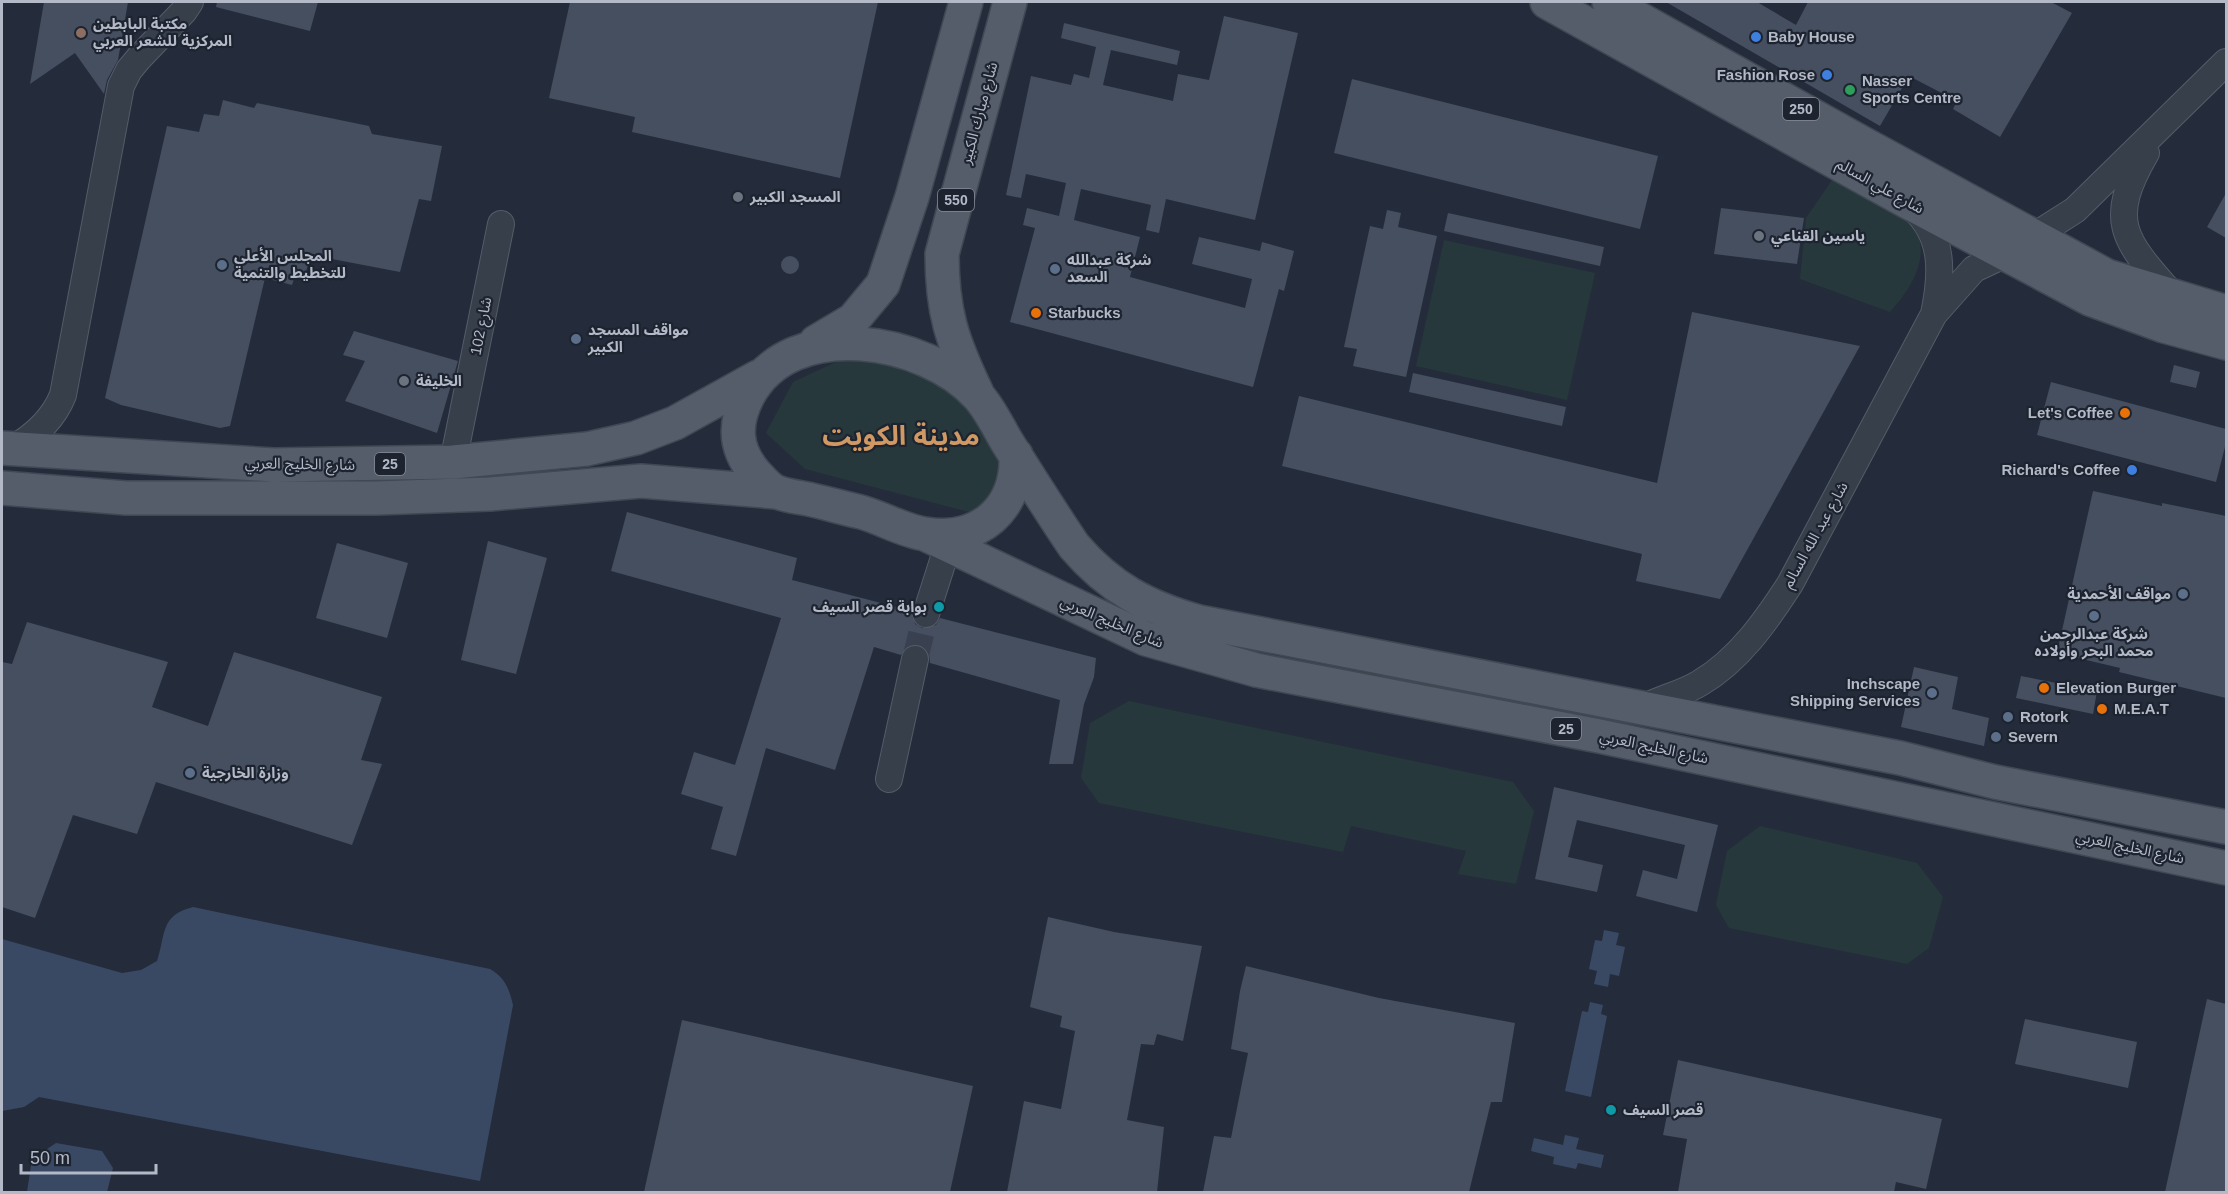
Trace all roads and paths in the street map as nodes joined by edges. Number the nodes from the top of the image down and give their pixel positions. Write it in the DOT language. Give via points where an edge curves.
graph roads {
  1 [pos="190,2"];
  2 [pos="966,2"];
  3 [pos="1010,2"];
  4 [pos="1547,2"];
  5 [pos="1609,2"];
  6 [pos="2226,62"];
  7 [pos="944,84"];
  8 [pos="2161,126"];
  9 [pos="970,148"];
  10 [pos="1906,201"];
  11 [pos="501,225"];
  12 [pos="2036,236"];
  13 [pos="2006,254"];
  14 [pos="2174,297"];
  15 [pos="2226,312"];
  16 [pos="1935,314"];
  17 [pos="2226,343"];
  18 [pos="800,349"];
  19 [pos="762,374"];
  20 [pos="979,397"];
  21 [pos="7,448"];
  22 [pos="1016,455"];
  23 [pos="453,462"];
  24 [pos="2,488"];
  25 [pos="776,492"];
  26 [pos="937,539"];
  27 [pos="926,614"];
  28 [pos="915,659"];
  29 [pos="1645,707"];
  30 [pos="889,778"];
  31 [pos="2226,827"];
  32 [pos="2226,868"];
  1 -- 21 [label="street" via="129,70 122,86 57,410 44,426"];
  2 -- 7 [label="main road"];
  3 -- 9 [label="main road, شارع مبارك الكبير / 550"];
  4 -- 10 [label="main road, شارع علي السالم / 250"];
  5 -- 12 [label="main road, شارع علي السالم / 250"];
  6 -- 8 [label="street, شارع عبد الله السالم"];
  7 -- 9 [label="main road" via="932,159 937,168 951,173"];
  7 -- 18 [label="main road" via="883,284 853,320"];
  8 -- 12 [label="street, شارع عبد الله السالم" via="2075,210"];
  8 -- 14 [label="street, شارع عبد الله السالم" via="2132,176 2122,211 2134,249"];
  9 -- 20 [label="main road, شارع مبارك الكبير / 550" via="942,254 942,293 955,348"];
  10 -- 13 [label="main road, شارع علي السالم / 250"];
  10 -- 16 [label="street, شارع عبد الله السالم" via="1930,229 1941,260"];
  11 -- 23 [label="street, شارع 102"];
  12 -- 13 [label="street, شارع عبد الله السالم"];
  12 -- 14 [label="main road, شارع علي السالم / 250" via="2107,276"];
  13 -- 16 [label="street, شارع عبد الله السالم" via="1974,269"];
  13 -- 17 [label="main road, شارع علي السالم / 250" via="2090,299"];
  14 -- 15 [label="main road, شارع علي السالم / 250"];
  16 -- 29 [label="street, شارع عبد الله السالم" via="1790,584 1763,623 1717,672"];
  18 -- 19 [label="main road, 25"];
  18 -- 20 [label="main road, 25" via="844,343 888,349 956,376"];
  19 -- 23 [label="main road, شارع الخليج العربي / 25" via="675,423 636,438 587,449"];
  19 -- 25 [label="main road, 25" via="743,406 737,433 744,460"];
  20 -- 22 [label="main road, 25"];
  21 -- 23 [label="main road, شارع الخليج العربي / 25" via="274,465"];
  22 -- 26 [label="main road, 25" via="1015,483 995,515 971,531"];
  22 -- 29 [label="main road, شارع الخليج العربي / 25" via="1090,565 1115,586 1160,611 1199,622"];
  24 -- 25 [label="main road, 25" via="126,498 365,498 490,494 641,481"];
  25 -- 26 [label="main road, 25" via="877,517"];
  26 -- 27 [label="street"];
  26 -- 32 [label="main road, شارع الخليج العربي / 25" via="1146,639 1256,670 1599,736"];
  28 -- 30 [label="street"];
  29 -- 31 [label="main road, شارع الخليج العربي / 25"];
}
